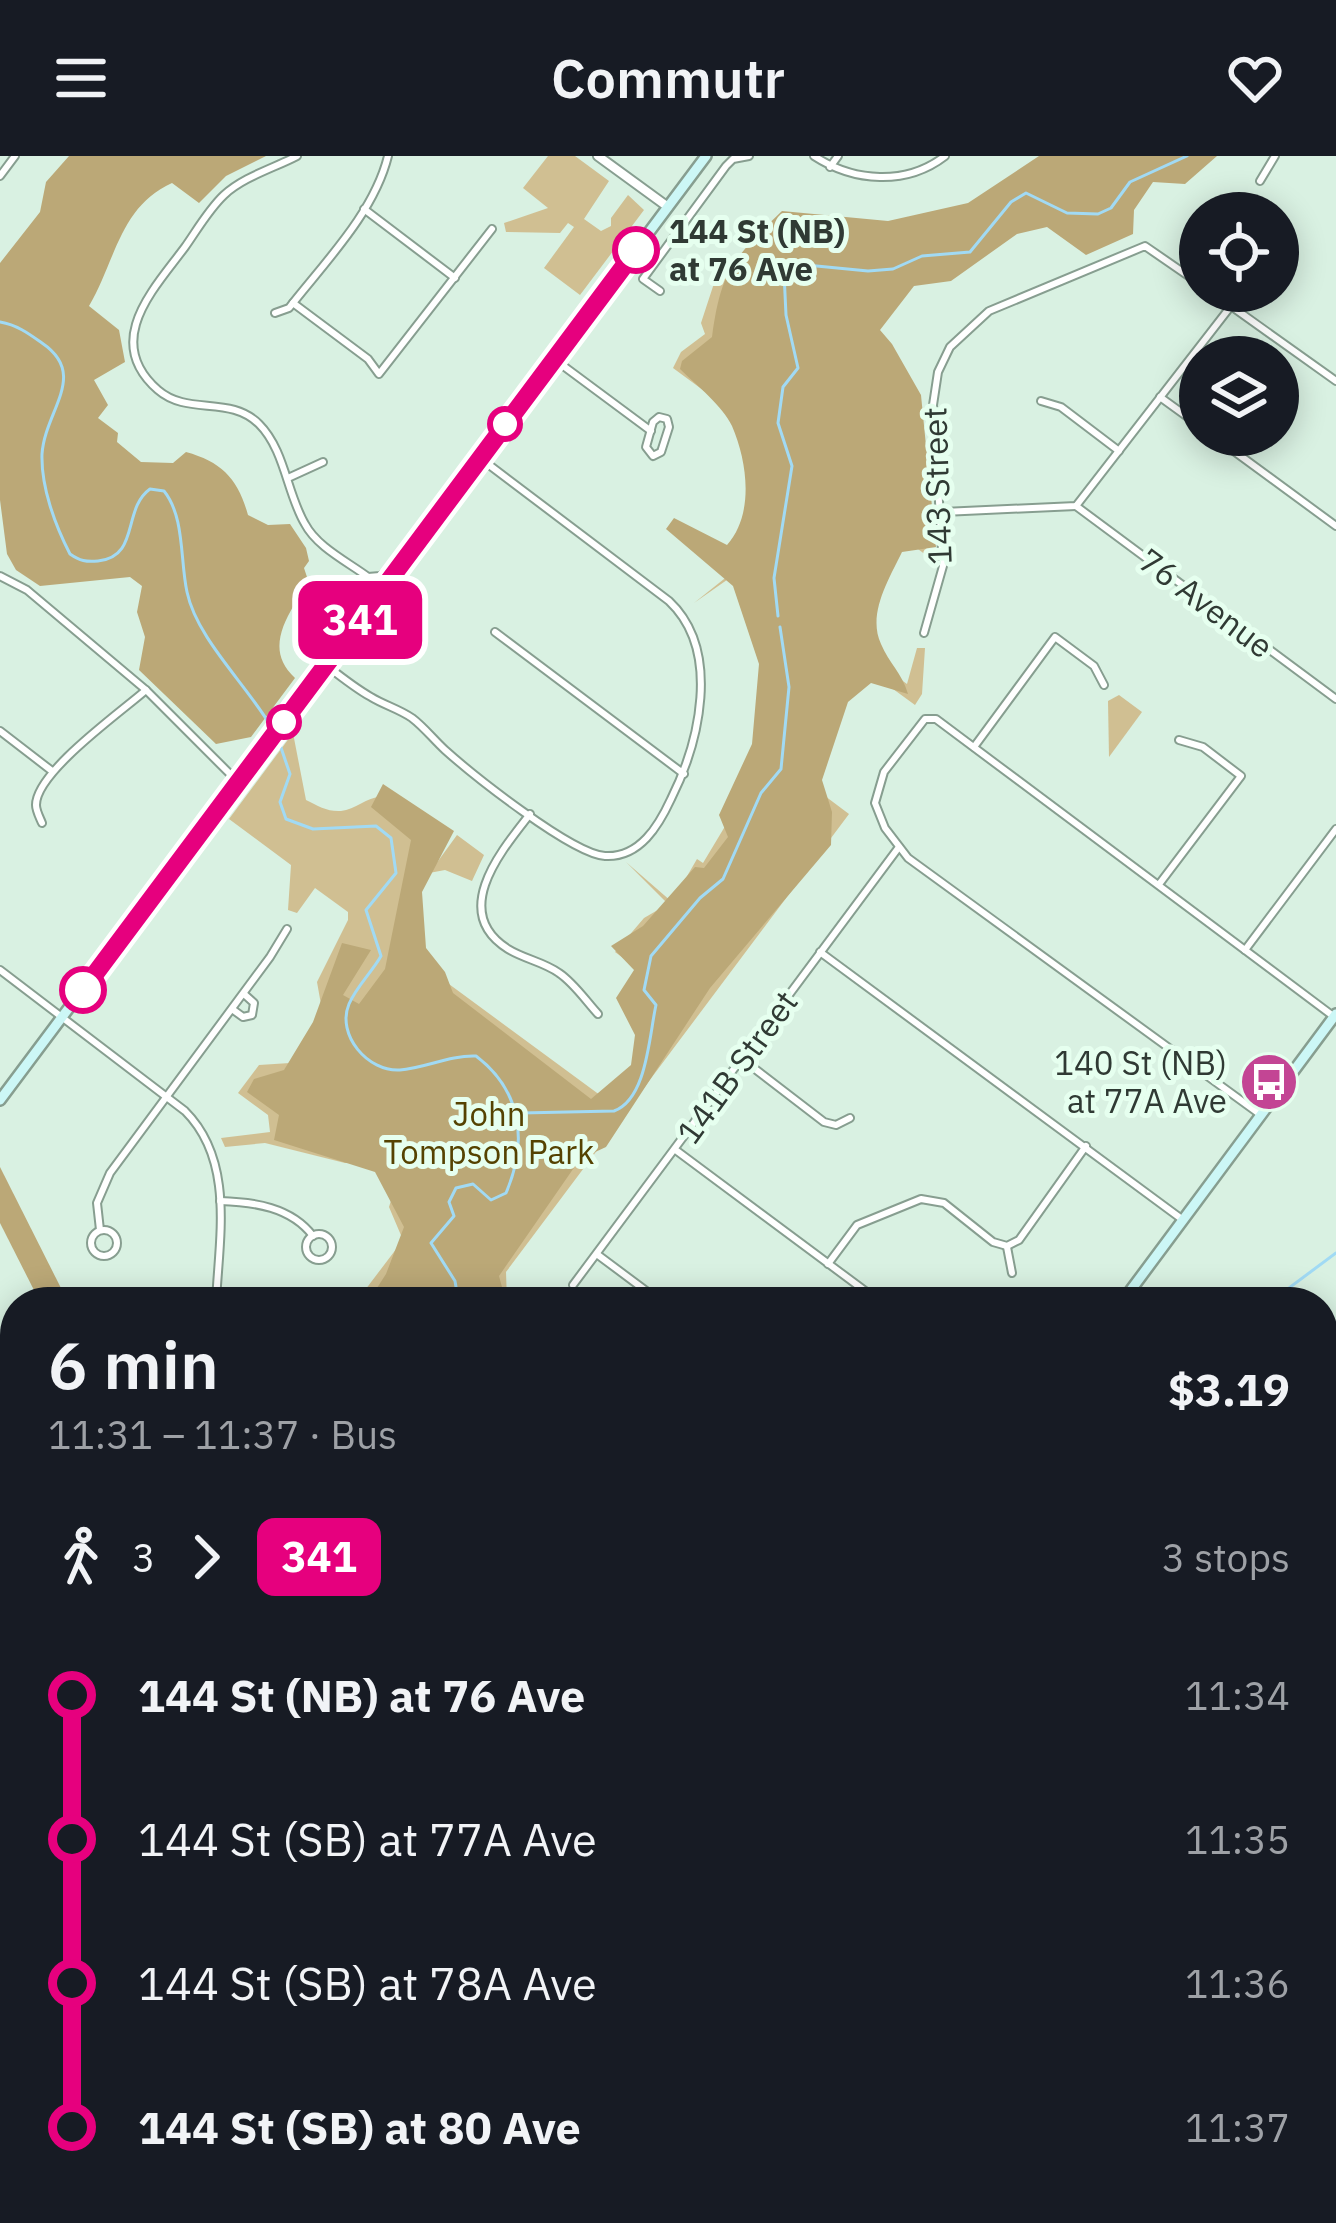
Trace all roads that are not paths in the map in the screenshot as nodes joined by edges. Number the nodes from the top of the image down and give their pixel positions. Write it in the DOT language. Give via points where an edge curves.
graph roads {
  1 [pos="15,156"];
  2 [pos="297,156"];
  3 [pos="388,156"];
  4 [pos="598,156"];
  5 [pos="706,156"];
  6 [pos="748,156"];
  7 [pos="814,156"];
  8 [pos="838,156"];
  9 [pos="945,156"];
  10 [pos="1275,156"];
  11 [pos="830,167"];
  12 [pos="0,176"];
  13 [pos="1260,181"];
  14 [pos="668,207"];
  15 [pos="364,209"];
  16 [pos="492,230"];
  17 [pos="1179,269"];
  18 [pos="455,278"];
  19 [pos="660,291"];
  20 [pos="293,303"];
  21 [pos="1226,312"];
  22 [pos="1239,312"];
  23 [pos="275,313"];
  24 [pos="554,359"];
  25 [pos="1336,381"];
  26 [pos="1160,397"];
  27 [pos="1041,401"];
  28 [pos="1179,411"];
  29 [pos="651,431"];
  30 [pos="1119,451"];
  31 [pos="1241,456"];
  32 [pos="480,458"];
  33 [pos="323,462"];
  34 [pos="286,478"];
  35 [pos="1076,506"];
  36 [pos="943,512"];
  37 [pos="1336,526"];
  38 [pos="402,562"];
  39 [pos="0,576"];
  40 [pos="368,577"];
  41 [pos="373,602"];
  42 [pos="495,632"];
  43 [pos="924,633"];
  44 [pos="326,665"];
  45 [pos="1103,685"];
  46 [pos="146,690"];
  47 [pos="1336,699"];
  48 [pos="0,731"];
  49 [pos="1179,740"];
  50 [pos="974,748"];
  51 [pos="52,771"];
  52 [pos="683,774"];
  53 [pos="238,782"];
  54 [pos="530,814"];
  55 [pos="42,823"];
  56 [pos="1336,829"];
  57 [pos="899,847"];
  58 [pos="605,856"];
  59 [pos="606,871"];
  60 [pos="1160,883"];
  61 [pos="286,928"];
  62 [pos="1245,950"];
  63 [pos="820,952"];
  64 [pos="0,970"];
  65 [pos="243,994"];
  66 [pos="232,1009"];
  67 [pos="598,1014"];
  68 [pos="1335,1016"];
  69 [pos="62,1019"];
  70 [pos="742,1060"];
  71 [pos="166,1097"];
  72 [pos="0,1100"];
  73 [pos="1261,1115"];
  74 [pos="850,1118"];
  75 [pos="1086,1146"];
  76 [pos="676,1151"];
  77 [pos="220,1201"];
  78 [pos="1183,1220"];
  79 [pos="100,1230"];
  80 [pos="313,1236"];
  81 [pos="1007,1246"];
  82 [pos="598,1255"];
  83 [pos="828,1264"];
  84 [pos="1012,1273"];
  85 [pos="573,1285"];
  86 [pos="217,1287"];
  87 [pos="641,1287"];
  88 [pos="859,1287"];
  89 [pos="1133,1287"];
  1 -- 12 [label="street"];
  2 -- 34 [label="street" via="224,195 137,316 134,349 154,387 183,404 250,416"];
  3 -- 15 [label="street"];
  4 -- 14 [label="street"];
  5 -- 14 [label="main road"];
  6 -- 19 [label="street" via="726,166 644,279"];
  7 -- 11 [label="street"];
  8 -- 11 [label="street"];
  9 -- 11 [label="street" via="911,174 852,176"];
  10 -- 13 [label="street"];
  14 -- 24 [label="main road"];
  15 -- 18 [label="street"];
  15 -- 20 [label="street"];
  16 -- 18 [label="street"];
  17 -- 36 [label="street, 143 Street" via="1145,246 989,311 950,347 933,405"];
  18 -- 20 [label="street" via="379,374"];
  20 -- 23 [label="street"];
  21 -- 26 [label="street"];
  22 -- 25 [label="street"];
  24 -- 29 [label="street"];
  24 -- 32 [label="main road"];
  26 -- 28 [label="street"];
  26 -- 30 [label="street"];
  27 -- 30 [label="street"];
  29 -- 29 [label="street" via="646,450 653,456 669,422 657,418"];
  30 -- 35 [label="street"];
  31 -- 37 [label="street"];
  32 -- 38 [label="main road"];
  32 -- 52 [label="street" via="682,615 693,638 700,707"];
  33 -- 34 [label="street"];
  34 -- 40 [label="street" via="310,532"];
  35 -- 36 [label="street"];
  35 -- 47 [label="street, 76 Avenue"];
  36 -- 43 [label="street, 143 Street" via="943,566"];
  38 -- 40 [label="street"];
  38 -- 41 [label="main road"];
  39 -- 46 [label="street"];
  40 -- 41 [label="street"];
  41 -- 44 [label="main road"];
  42 -- 52 [label="street"];
  44 -- 53 [label="main road"];
  44 -- 54 [label="street" via="411,717"];
  45 -- 50 [label="street" via="1094,666 1055,637"];
  46 -- 51 [label="street"];
  46 -- 53 [label="street"];
  48 -- 51 [label="street"];
  49 -- 60 [label="street" via="1241,776"];
  50 -- 57 [label="street" via="930,717 889,764 876,794 879,816"];
  50 -- 60 [label="street"];
  51 -- 55 [label="street" via="35,808"];
  52 -- 58 [label="street" via="654,832"];
  53 -- 69 [label="main road"];
  54 -- 58 [label="street" via="573,845"];
  54 -- 67 [label="street" via="489,868 481,898 488,927 504,948 559,973"];
  56 -- 62 [label="street"];
  57 -- 63 [label="street, 141B Street"];
  57 -- 73 [label="street"];
  58 -- 59 [label="street"];
  60 -- 62 [label="street"];
  61 -- 65 [label="street"];
  62 -- 68 [label="street"];
  63 -- 70 [label="street, 141B Street"];
  63 -- 75 [label="street"];
  64 -- 69 [label="street"];
  65 -- 66 [label="street"];
  65 -- 66 [label="street" via="254,1012 246,1017"];
  66 -- 71 [label="street"];
  68 -- 73 [label="main road"];
  69 -- 71 [label="street"];
  69 -- 72 [label="main road"];
  70 -- 74 [label="street" via="824,1122"];
  70 -- 76 [label="street, 141B Street"];
  71 -- 77 [label="street" via="209,1143"];
  71 -- 79 [label="street" via="102,1186"];
  73 -- 78 [label="main road"];
  75 -- 78 [label="street"];
  75 -- 81 [label="street"];
  76 -- 82 [label="street, 141B Street"];
  76 -- 83 [label="street"];
  77 -- 80 [label="street" via="275,1209"];
  77 -- 86 [label="street"];
  78 -- 89 [label="main road"];
  79 -- 79 [label="street" via="92,1246 105,1256 117,1240"];
  80 -- 80 [label="street" via="308,1255 324,1259 331,1242"];
  81 -- 83 [label="street" via="944,1203 921,1199 857,1225"];
  81 -- 84 [label="street"];
  82 -- 85 [label="street, 141B Street"];
  82 -- 87 [label="street"];
  83 -- 88 [label="street"];
}
